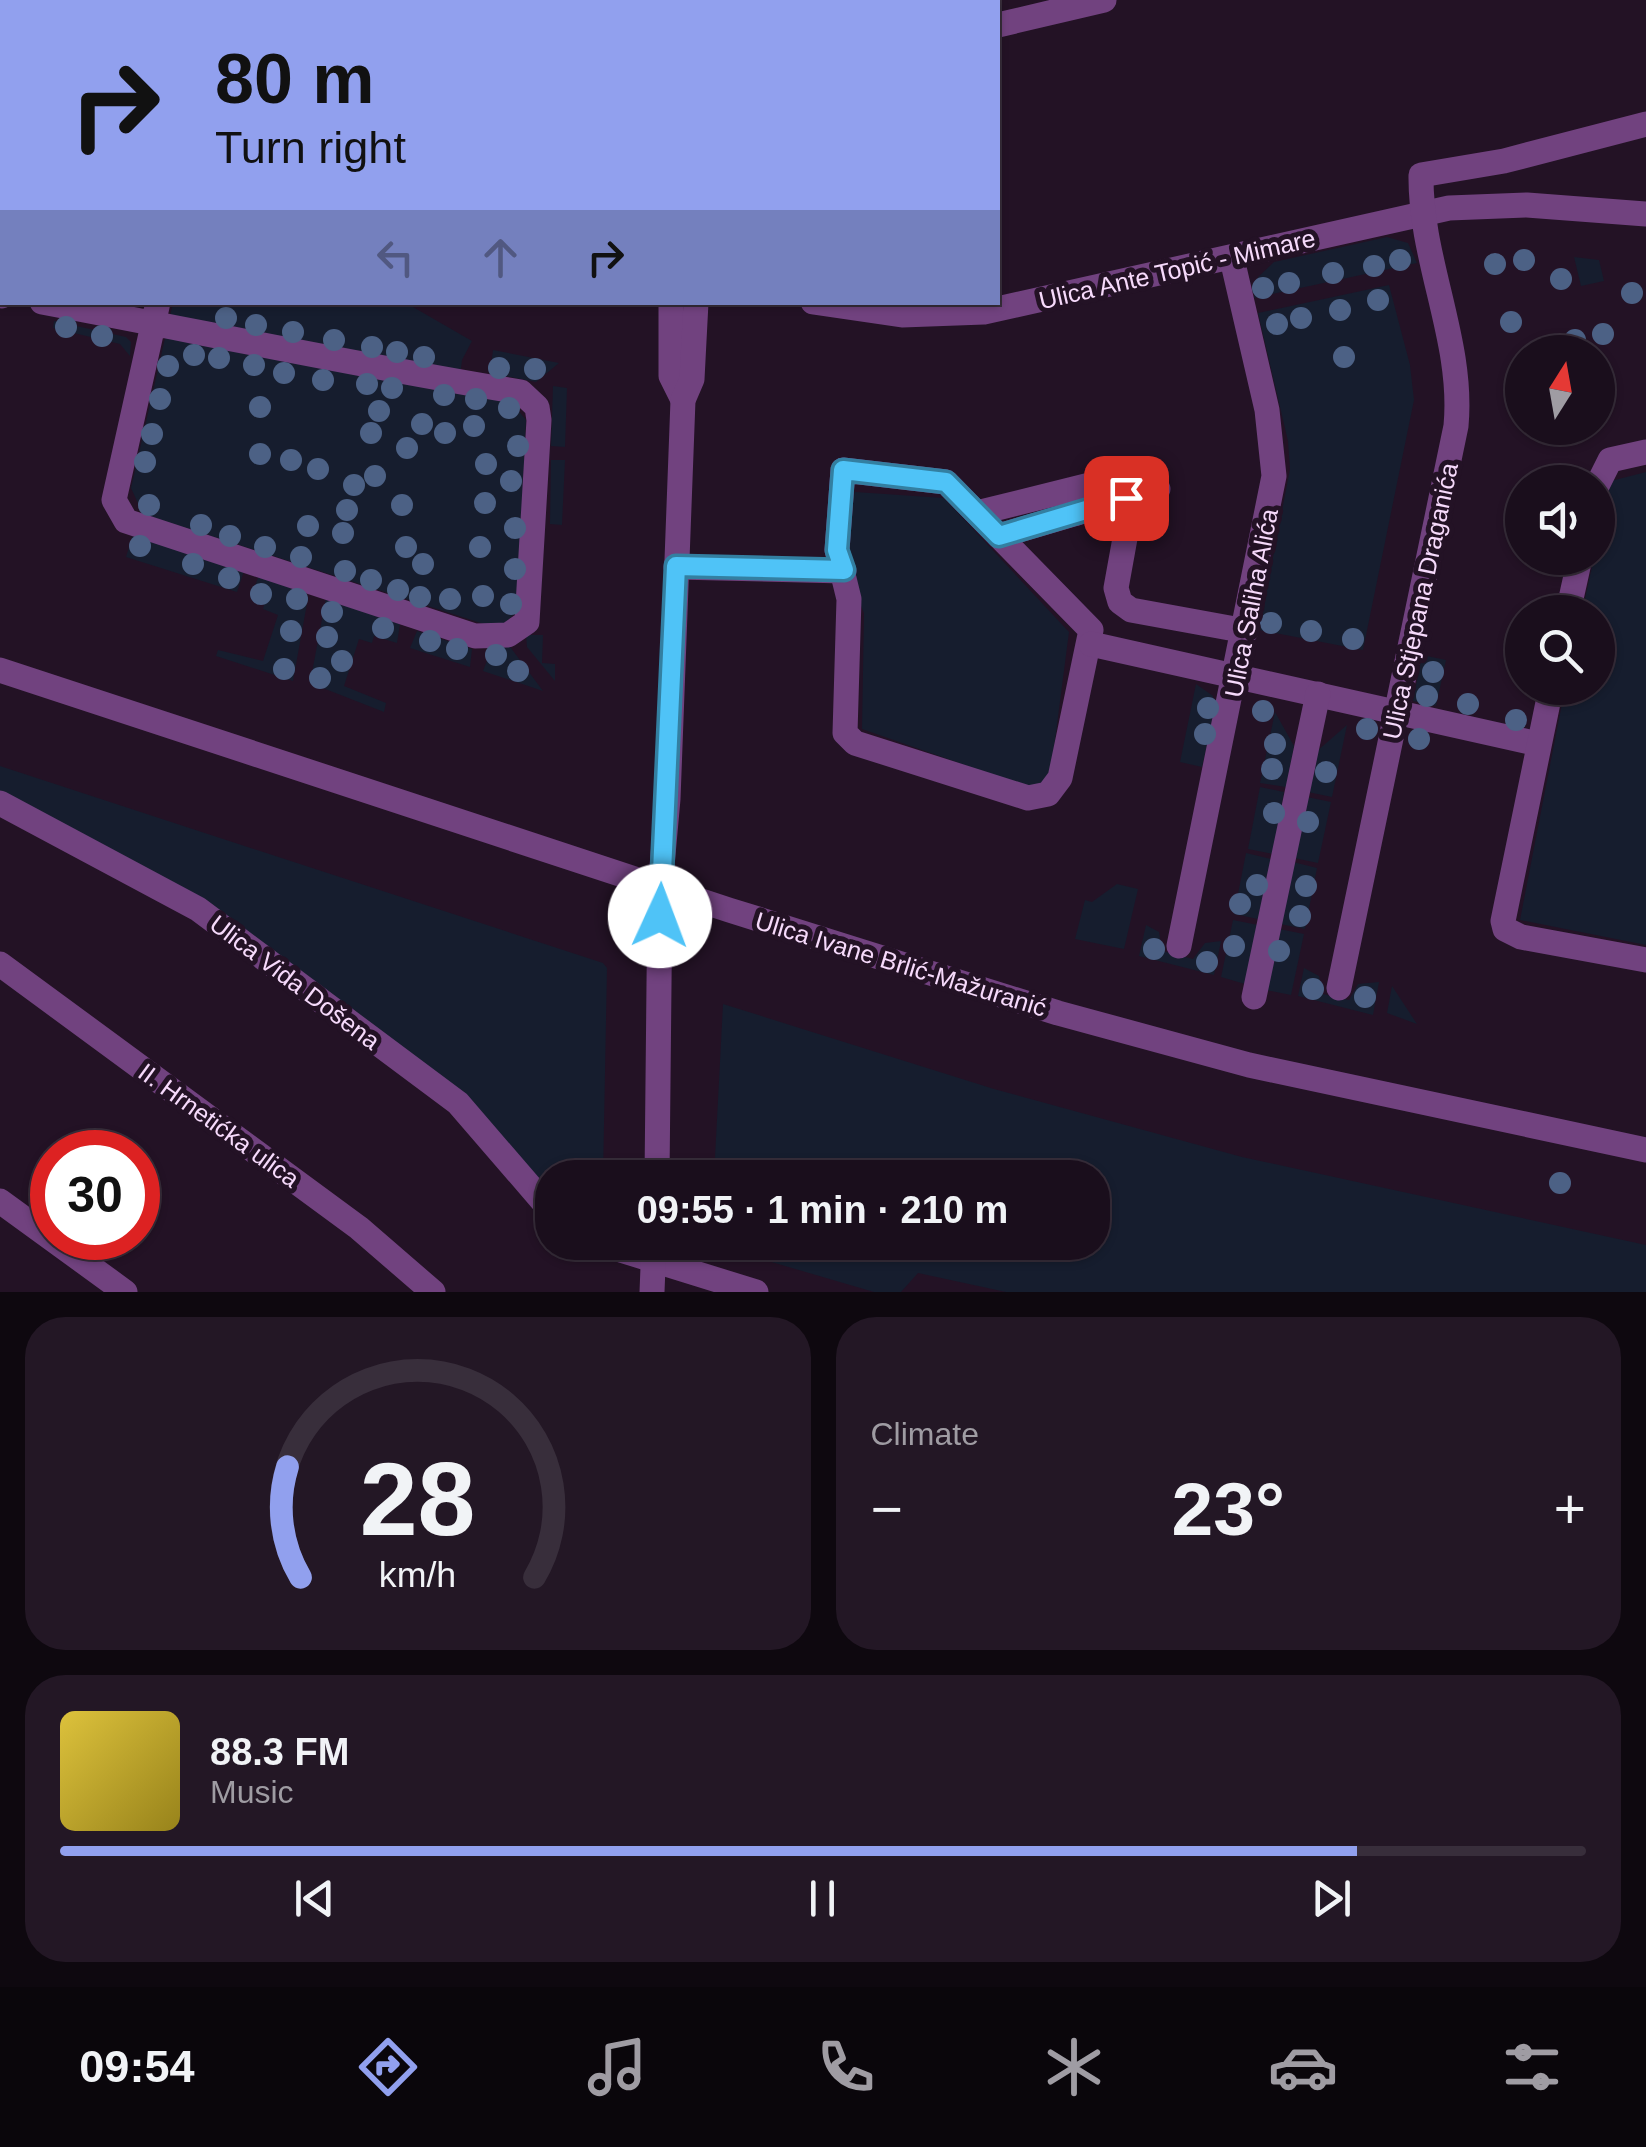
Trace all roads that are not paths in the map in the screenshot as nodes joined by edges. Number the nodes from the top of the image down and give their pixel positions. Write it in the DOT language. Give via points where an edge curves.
graph roads {
  1 [pos="1104,0"];
  2 [pos="1000,25"];
  3 [pos="1646,124"];
  4 [pos="1421,213"];
  5 [pos="1646,214"];
  6 [pos="1232,259"];
  7 [pos="70,305"];
  8 [pos="670,305"];
  9 [pos="696,305"];
  10 [pos="834,305"];
  11 [pos="156,314"];
  12 [pos="682,400"];
  13 [pos="1646,452"];
  14 [pos="1608,465"];
  15 [pos="1158,489"];
  16 [pos="977,514"];
  17 [pos="999,536"];
  18 [pos="676,566"];
  19 [pos="844,570"];
  20 [pos="1246,631"];
  21 [pos="1090,644"];
  22 [pos="0,670"];
  23 [pos="1237,675"];
  24 [pos="1318,694"];
  25 [pos="1547,705"];
  26 [pos="1396,712"];
  27 [pos="1538,744"];
  28 [pos="0,803"];
  29 [pos="660,888"];
  30 [pos="1179,946"];
  31 [pos="1646,960"];
  32 [pos="0,964"];
  33 [pos="1340,988"];
  34 [pos="1254,997"];
  35 [pos="1646,1150"];
  36 [pos="657,1160"];
  37 [pos="535,1192"];
  38 [pos="0,1202"];
  39 [pos="653,1260"];
  40 [pos="674,1260"];
  41 [pos="125,1292"];
  42 [pos="433,1292"];
  43 [pos="652,1292"];
  44 [pos="756,1292"];
  1 -- 2 [label="street"];
  3 -- 4 [label="street" via="1421,175"];
  4 -- 5 [label="street, Ulica Ante Topić - Mimare" via="1489,204"];
  4 -- 6 [label="street, Ulica Ante Topić - Mimare"];
  4 -- 26 [label="street, Ulica Stjepana Draganića" via="1459,396"];
  6 -- 10 [label="street, Ulica Ante Topić - Mimare" via="984,312 902,315"];
  6 -- 20 [label="street, Ulica Saliha Alića" via="1274,449 1269,515"];
  7 -- 11 [label="street"];
  8 -- 12 [label="street" via="672,376"];
  9 -- 12 [label="street" via="692,378"];
  11 -- 11 [label="street" via="530,397 539,420 527,622 508,635 475,636 126,521 114,500"];
  12 -- 18 [label="street"];
  13 -- 14 [label="street"];
  15 -- 17 [label="street, bridge"];
  16 -- 17 [label="street"];
  16 -- 19 [label="street" via="946,482 843,470 837,550"];
  16 -- 20 [label="street" via="1130,475 1135,483 1116,588 1120,602 1131,610"];
  17 -- 21 [label="street" via="1091,630"];
  18 -- 19 [label="street"];
  18 -- 29 [label="street"];
  19 -- 21 [label="street" via="850,599 845,733 855,743 1028,798 1048,794 1060,778"];
  20 -- 23 [label="street, Ulica Saliha Alića"];
  21 -- 23 [label="street"];
  22 -- 29 [label="street, Ulica Ivane Brlić-Mažuranić"];
  23 -- 24 [label="street"];
  23 -- 30 [label="street, Ulica Saliha Alića"];
  24 -- 26 [label="street"];
  24 -- 34 [label="street"];
  25 -- 27 [label="street"];
  26 -- 27 [label="street"];
  26 -- 33 [label="street, Ulica Stjepana Draganića"];
  27 -- 31 [label="street" via="1505,929"];
  28 -- 37 [label="street, Ulica Vida Došena" via="214,920 458,1103"];
  29 -- 35 [label="street, Ulica Ivane Brlić-Mažuranić" via="1176,1046"];
  29 -- 36 [label="street"];
  32 -- 42 [label="street, II. Hrnetićka ulica" via="360,1228"];
  38 -- 41 [label="street"];
  39 -- 43 [label="street"];
  40 -- 44 [label="street"];
}
